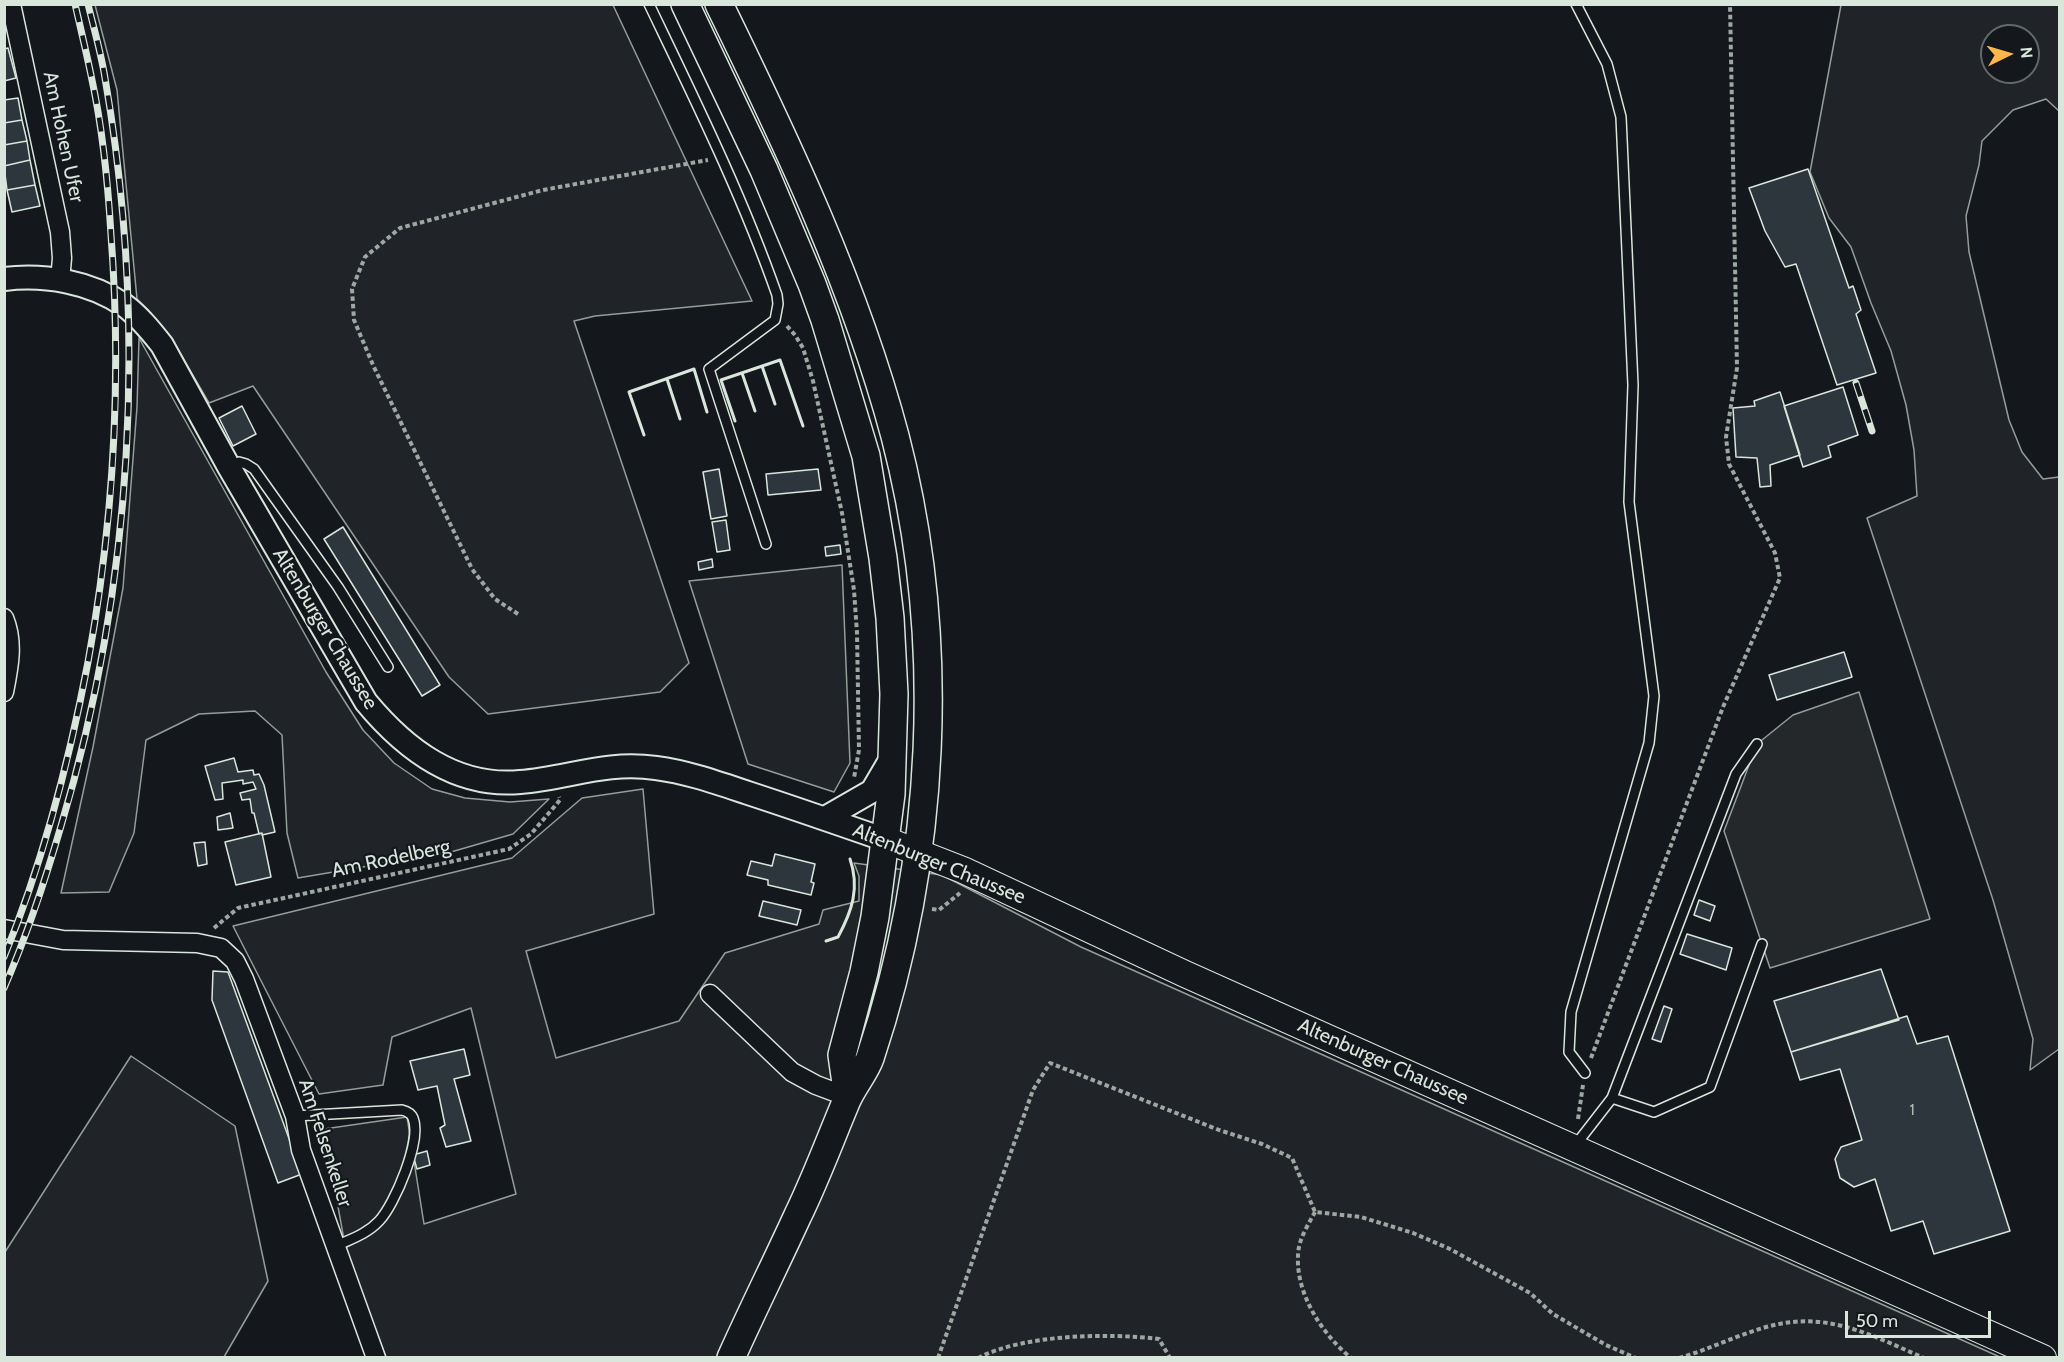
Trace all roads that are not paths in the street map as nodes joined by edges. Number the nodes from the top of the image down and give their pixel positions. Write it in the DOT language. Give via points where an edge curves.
graph roads {
  1 [pos="11,4"];
  2 [pos="649,4"];
  3 [pos="685,4"];
  4 [pos="719,4"];
  5 [pos="1576,4"];
  6 [pos="4,279"];
  7 [pos="60,281"];
  8 [pos="229,467"];
  9 [pos="766,544"];
  10 [pos="4,618"];
  11 [pos="388,667"];
  12 [pos="4,692"];
  13 [pos="1757,744"];
  14 [pos="893,754"];
  15 [pos="825,819"];
  16 [pos="886,840"];
  17 [pos="917,852"];
  18 [pos="4,929"];
  19 [pos="1762,944"];
  20 [pos="710,994"];
  21 [pos="1585,1073"];
  22 [pos="848,1097"];
  23 [pos="1612,1098"];
  24 [pos="295,1116"];
  25 [pos="1574,1147"];
  26 [pos="336,1246"];
  27 [pos="376,1358"];
  28 [pos="731,1358"];
  29 [pos="2043,1358"];
  1 -- 7 [label="street, Am Hohen Ufer" via="60,232"];
  2 -- 9 [label="lane" via="721,158 777,295 776,320 709,369"];
  3 -- 14 [label="main road" via="764,170 808,274 866,456 890,618"];
  4 -- 17 [label="main road" via="826,238 885,404 907,488 921,584 928,691 926,777"];
  5 -- 21 [label="lane" via="1607,64 1621,117 1633,385 1629,502 1654,696 1649,743 1571,1012 1569,1052"];
  6 -- 7 [label="street, Altenburger Chaussee"];
  7 -- 8 [label="street, Altenburger Chaussee" via="107,295 125,306 150,331 162,345"];
  8 -- 11 [label="lane" via="239,462 254,469 338,587"];
  8 -- 15 [label="street, Altenburger Chaussee" via="366,702 387,728 433,762 473,779 520,782 608,766 657,768"];
  10 -- 12 [label="street" via="10,637 10,665"];
  13 -- 23 [label="lane" via="1736,774"];
  14 -- 15 [label="street" via="877,784 864,798"];
  14 -- 16 [label="main road"];
  15 -- 16 [label="street, Altenburger Chaussee"];
  16 -- 17 [label="main road, Altenburger Chaussee"];
  16 -- 22 [label="main road" via="870,945 842,1055"];
  17 -- 22 [label="main road" via="892,985 868,1064"];
  17 -- 25 [label="main road, Altenburger Chaussee"];
  18 -- 24 [label="street, Am Felsenkeller" via="63,940 197,943 221,948 244,979"];
  19 -- 23 [label="lane" via="1710,1088 1654,1112"];
  20 -- 22 [label="street" via="792,1072"];
  22 -- 28 [label="main road" via="800,1213"];
  23 -- 25 [label="lane"];
  24 -- 26 [label="street, Am Felsenkeller" via="302,1150"];
  24 -- 26 [label="lane" via="402,1110 413,1118 412,1150 387,1212 363,1234"];
  25 -- 29 [label="main road, Altenburger Chaussee"];
  26 -- 27 [label="street, Am Felsenkeller"];
}
